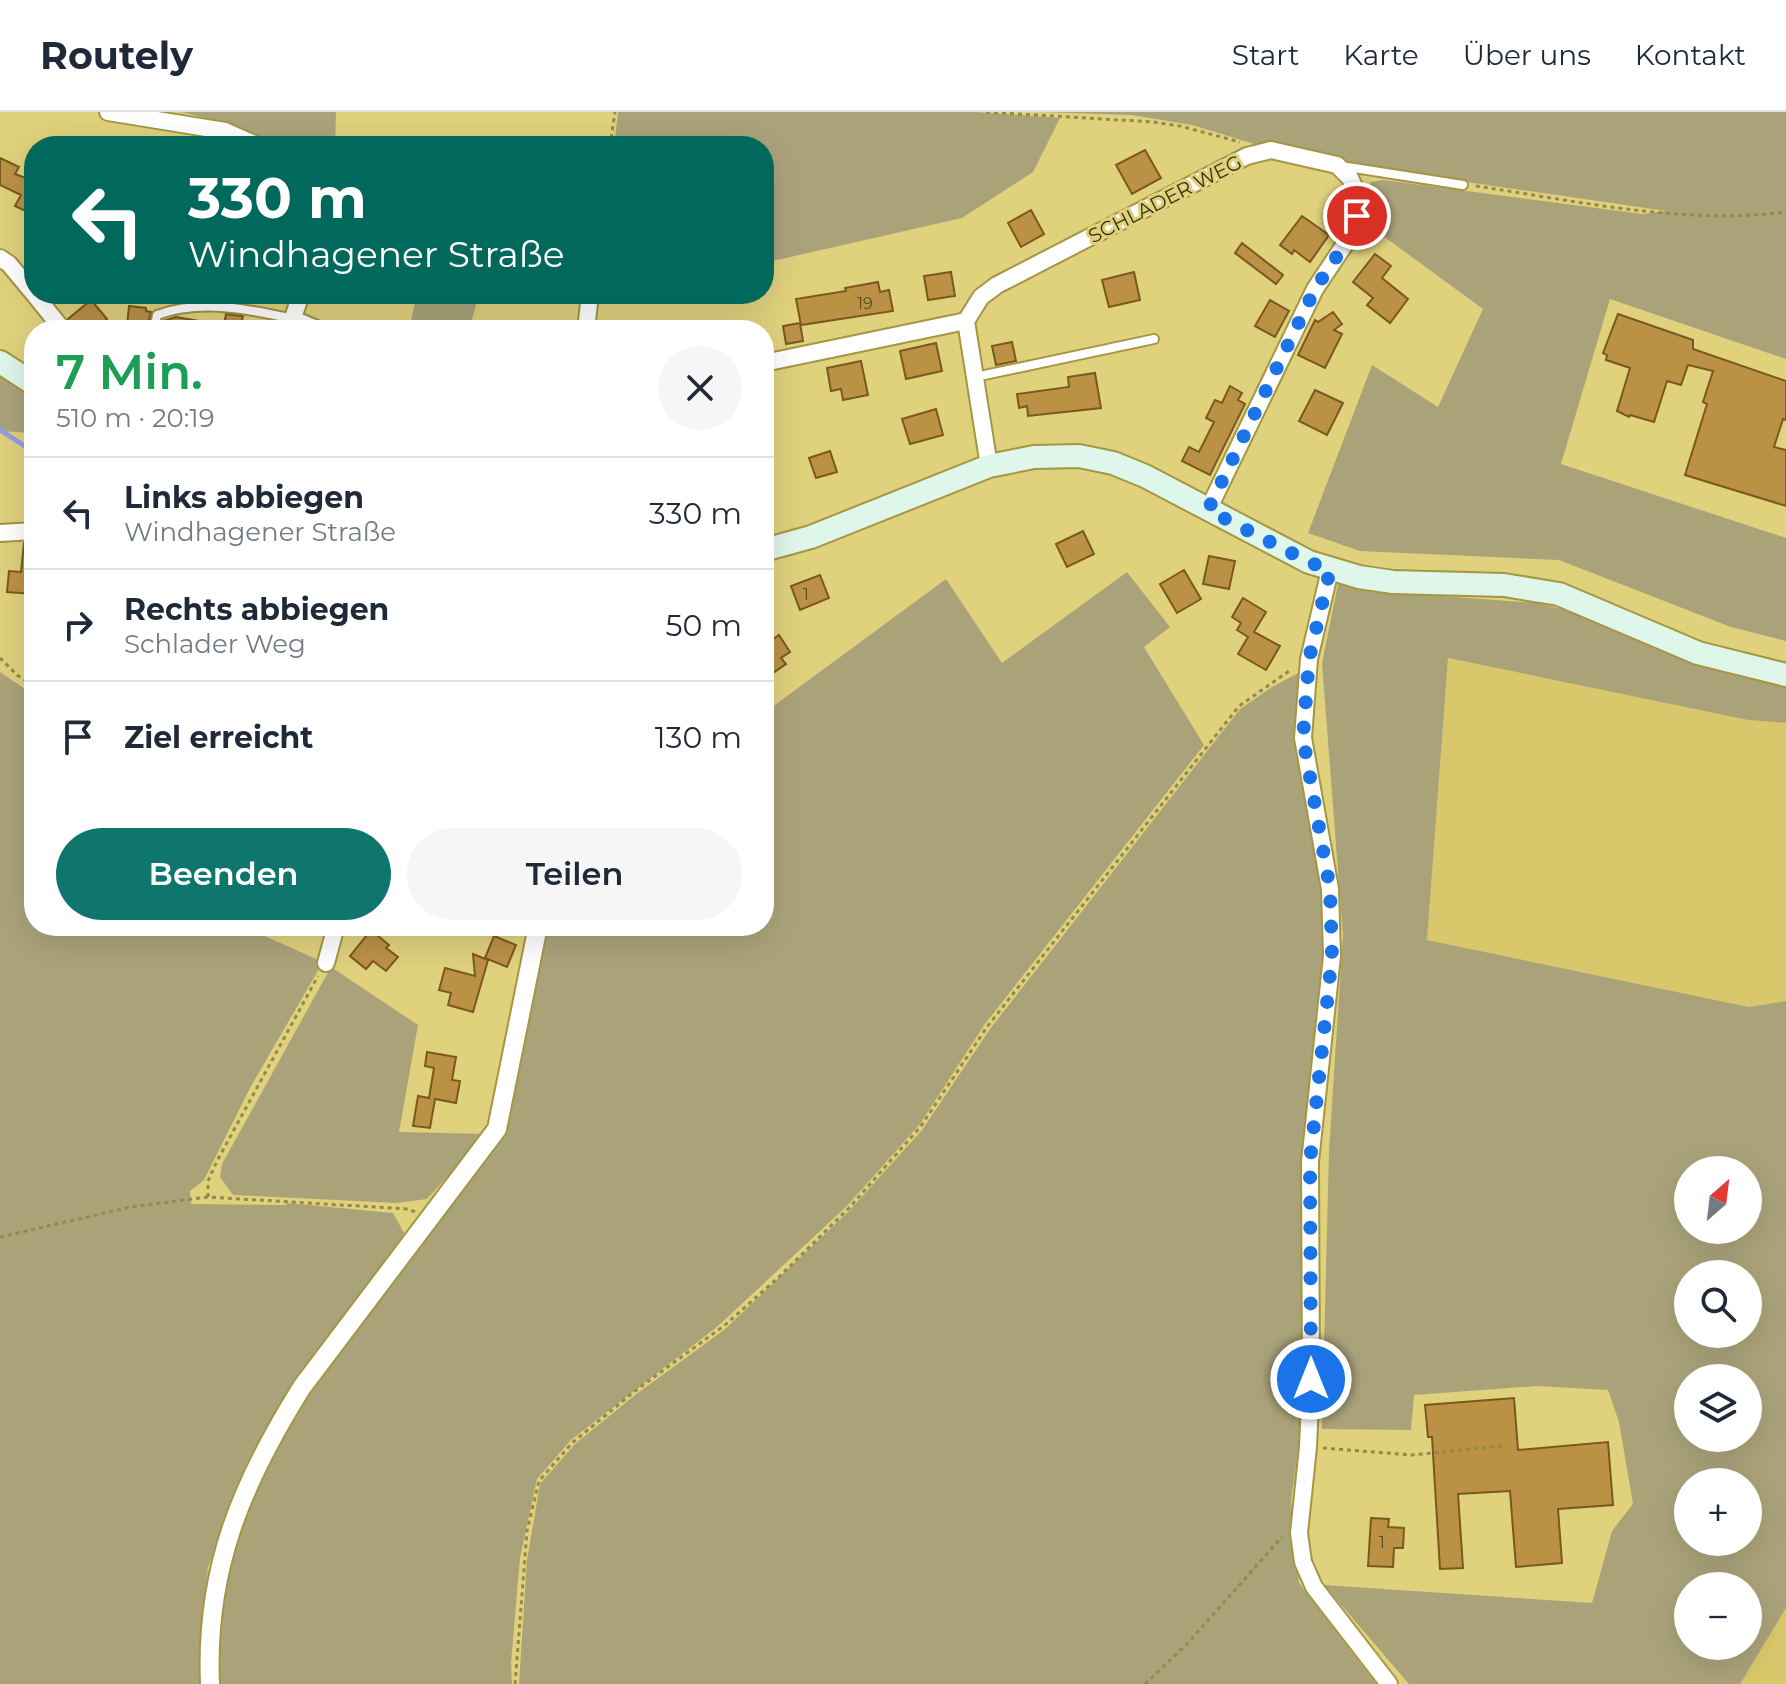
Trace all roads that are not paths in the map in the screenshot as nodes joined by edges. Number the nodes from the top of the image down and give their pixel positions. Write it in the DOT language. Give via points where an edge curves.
graph roads {
  1 [pos="108,112"];
  2 [pos="236,136"];
  3 [pos="1337,165"];
  4 [pos="1463,185"];
  5 [pos="0,258"];
  6 [pos="24,282"];
  7 [pos="42,304"];
  8 [pos="55,320"];
  9 [pos="156,320"];
  10 [pos="279,320"];
  11 [pos="966,321"];
  12 [pos="1154,339"];
  13 [pos="774,361"];
  14 [pos="0,362"];
  15 [pos="975,377"];
  16 [pos="24,378"];
  17 [pos="989,466"];
  18 [pos="1208,510"];
  19 [pos="24,532"];
  20 [pos="0,533"];
  21 [pos="774,547"];
  22 [pos="1330,570"];
  23 [pos="1786,675"];
  24 [pos="333,936"];
  25 [pos="536,936"];
  26 [pos="326,963"];
  27 [pos="210,1684"];
  28 [pos="1389,1684"];
  1 -- 2 [label="street"];
  3 -- 4 [label="lane"];
  3 -- 11 [label="street, SCHLADER WEG" via="1271,150 1247,156 997,285 981,297"];
  3 -- 18 [label="street" via="1359,197 1351,235 1315,289"];
  5 -- 6 [label="street"];
  7 -- 8 [label="street"];
  9 -- 10 [label="lane" via="157,315 208,306 241,307"];
  11 -- 13 [label="street"];
  11 -- 15 [label="street"];
  12 -- 15 [label="lane"];
  14 -- 16 [label="main road"];
  15 -- 17 [label="street"];
  17 -- 18 [label="main road" via="1079,456 1145,476"];
  17 -- 21 [label="main road"];
  18 -- 22 [label="main road"];
  19 -- 20 [label="street"];
  22 -- 23 [label="main road" via="1393,582 1533,588 1698,653"];
  22 -- 28 [label="street" via="1309,659 1303,738 1330,889 1332,956 1310,1162 1311,1379 1299,1522 1303,1562 1314,1587"];
  24 -- 26 [label="street"];
  25 -- 27 [label="street" via="497,1129 302,1387 254,1473 220,1562 208,1641"];
}
